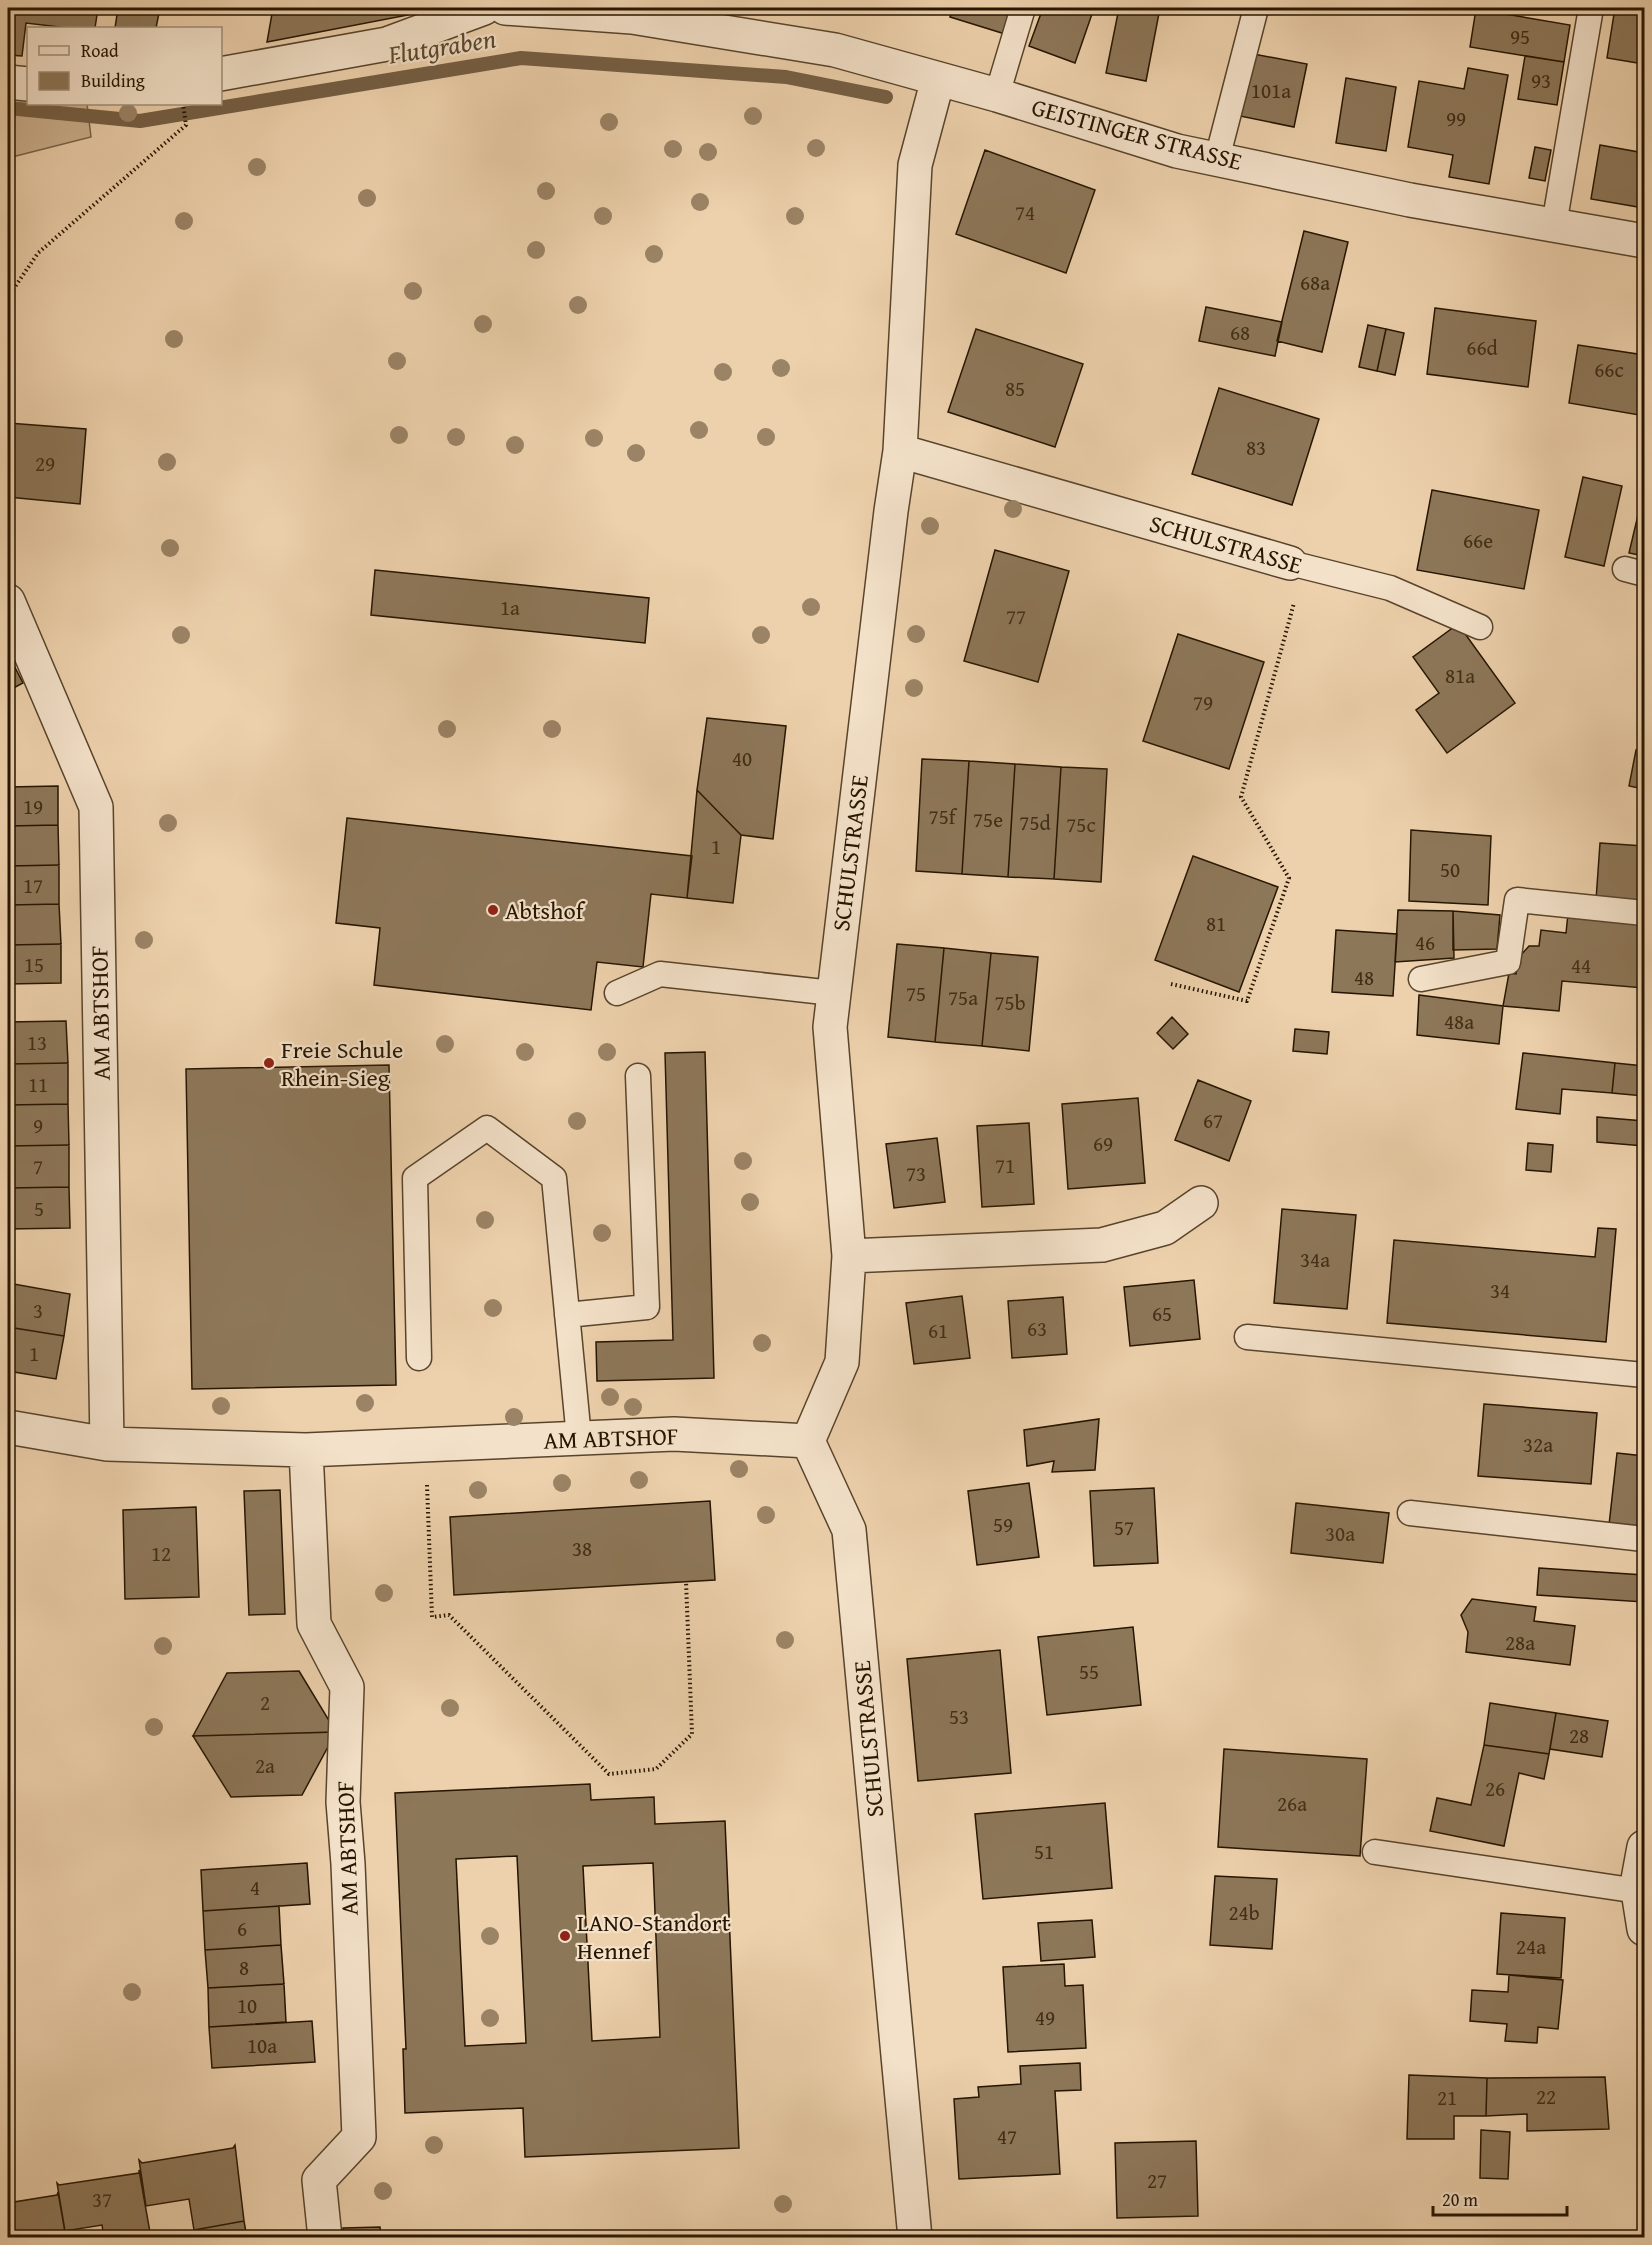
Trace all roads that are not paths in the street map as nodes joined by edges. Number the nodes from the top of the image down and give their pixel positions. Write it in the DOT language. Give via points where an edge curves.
graph roads {
  1 [pos="484,8"];
  2 [pos="505,8"];
  3 [pos="1023,8"];
  4 [pos="1256,8"];
  5 [pos="1590,8"];
  6 [pos="633,12"];
  7 [pos="222,74"];
  8 [pos="938,79"];
  9 [pos="8,82"];
  10 [pos="27,84"];
  11 [pos="997,95"];
  12 [pos="1217,159"];
  13 [pos="1554,225"];
  14 [pos="1644,242"];
  15 [pos="900,451"];
  16 [pos="1297,565"];
  17 [pos="8,601"];
  18 [pos="1480,627"];
  19 [pos="1644,914"];
  20 [pos="1421,979"];
  21 [pos="617,993"];
  22 [pos="833,993"];
  23 [pos="638,1076"];
  24 [pos="1201,1203"];
  25 [pos="849,1256"];
  26 [pos="567,1316"];
  27 [pos="1246,1337"];
  28 [pos="419,1358"];
  29 [pos="1644,1375"];
  30 [pos="8,1427"];
  31 [pos="579,1438"];
  32 [pos="808,1441"];
  33 [pos="107,1444"];
  34 [pos="306,1450"];
  35 [pos="1410,1514"];
  36 [pos="1644,1539"];
  37 [pos="1644,1846"];
  38 [pos="1375,1852"];
  39 [pos="1638,1891"];
  40 [pos="1644,1929"];
  41 [pos="325,2238"];
  42 [pos="915,2238"];
  1 -- 7 [label="street" via="387,44"];
  2 -- 6 [label="street, GEISTINGER STRASSE"];
  3 -- 11 [label="lane"];
  4 -- 12 [label="lane"];
  5 -- 13 [label="lane"];
  6 -- 8 [label="street, GEISTINGER STRASSE" via="836,50"];
  8 -- 11 [label="street, GEISTINGER STRASSE"];
  8 -- 15 [label="street, SCHULSTRASSE" via="915,165"];
  9 -- 10 [label="street"];
  11 -- 12 [label="street, GEISTINGER STRASSE" via="1178,151"];
  12 -- 13 [label="street, GEISTINGER STRASSE" via="1410,200"];
  13 -- 14 [label="street, GEISTINGER STRASSE"];
  15 -- 16 [label="street, SCHULSTRASSE"];
  15 -- 22 [label="street, SCHULSTRASSE"];
  16 -- 18 [label="lane, SCHULSTRASSE" via="1390,588"];
  17 -- 33 [label="street, AM ABTSHOF" via="96,807"];
  19 -- 20 [label="lane" via="1517,900 1508,962"];
  21 -- 22 [label="lane" via="660,974"];
  22 -- 25 [label="street, SCHULSTRASSE" via="830,1027"];
  23 -- 26 [label="lane" via="647,1307"];
  24 -- 25 [label="street" via="1165,1228 1102,1245"];
  25 -- 32 [label="street, SCHULSTRASSE" via="842,1362"];
  26 -- 28 [label="lane" via="554,1178 487,1128 415,1178"];
  26 -- 31 [label="lane"];
  27 -- 29 [label="lane"];
  30 -- 33 [label="street, AM ABTSHOF"];
  31 -- 32 [label="street, AM ABTSHOF" via="674,1434"];
  31 -- 34 [label="street, AM ABTSHOF"];
  32 -- 42 [label="street, SCHULSTRASSE" via="849,1530"];
  33 -- 34 [label="street, AM ABTSHOF"];
  34 -- 41 [label="street, AM ABTSHOF" via="314,1624 347,1687 343,1802 359,2137 319,2180"];
  35 -- 36 [label="lane"];
  37 -- 39 [label="street"];
  38 -- 39 [label="lane"];
  39 -- 40 [label="street"];
}
